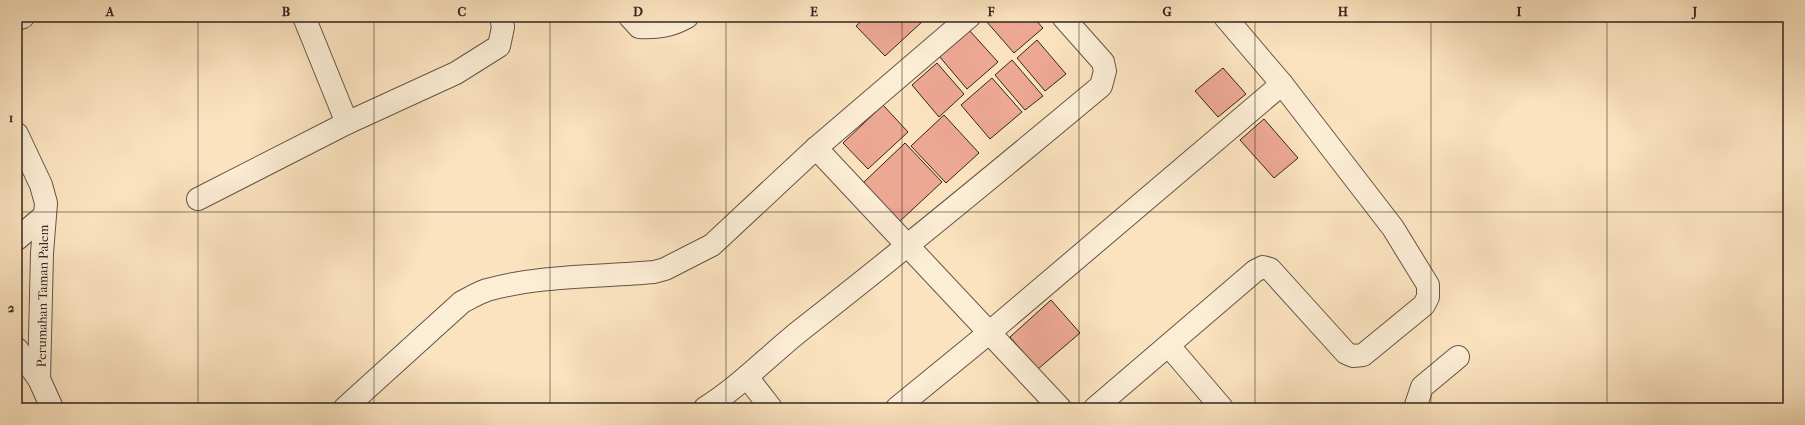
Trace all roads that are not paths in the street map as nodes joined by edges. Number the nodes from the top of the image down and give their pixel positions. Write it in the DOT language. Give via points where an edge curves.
graph roads {
  1 [pos="23,17"];
  2 [pos="304,17"];
  3 [pos="501,17"];
  4 [pos="630,17"];
  5 [pos="687,17"];
  6 [pos="969,17"];
  7 [pos="1063,17"];
  8 [pos="1225,17"];
  9 [pos="17,19"];
  10 [pos="1282,84"];
  11 [pos="347,123"];
  12 [pos="17,134"];
  13 [pos="816,148"];
  14 [pos="198,199"];
  15 [pos="44,216"];
  16 [pos="17,239"];
  17 [pos="909,246"];
  18 [pos="990,332"];
  19 [pos="1169,346"];
  20 [pos="17,349"];
  21 [pos="1458,357"];
  22 [pos="748,377"];
  23 [pos="39,379"];
  24 [pos="52,408"];
  25 [pos="345,408"];
  26 [pos="705,408"];
  27 [pos="771,408"];
  28 [pos="897,408"];
  29 [pos="1060,408"];
  30 [pos="1096,408"];
  31 [pos="1222,408"];
  32 [pos="1415,408"];
  1 -- 9 [label="street"];
  2 -- 11 [label="street"];
  3 -- 11 [label="street" via="504,27 499,46 456,73"];
  4 -- 5 [label="street" via="639,27 656,28 675,24"];
  6 -- 13 [label="street"];
  7 -- 17 [label="street" via="1103,62 1104,78 1101,86"];
  8 -- 10 [label="street"];
  10 -- 18 [label="street"];
  10 -- 19 [label="street" via="1393,228 1428,285 1428,297 1424,305 1363,355 1353,356 1346,353 1270,269 1263,267"];
  11 -- 14 [label="street"];
  12 -- 15 [label="street" via="41,185 46,203"];
  13 -- 17 [label="street"];
  13 -- 25 [label="street" via="712,245 664,269 517,284 485,290 462,302"];
  15 -- 16 [label="street, Perumahan Taman Palem"];
  15 -- 23 [label="street, Perumahan Taman Palem"];
  17 -- 18 [label="street"];
  17 -- 22 [label="street" via="786,342"];
  18 -- 28 [label="street"];
  18 -- 29 [label="street"];
  19 -- 30 [label="street"];
  19 -- 31 [label="street"];
  20 -- 23 [label="street"];
  21 -- 32 [label="street" via="1422,387"];
  22 -- 26 [label="street"];
  22 -- 27 [label="street"];
  23 -- 24 [label="street, Perumahan Taman Palem"];
}
